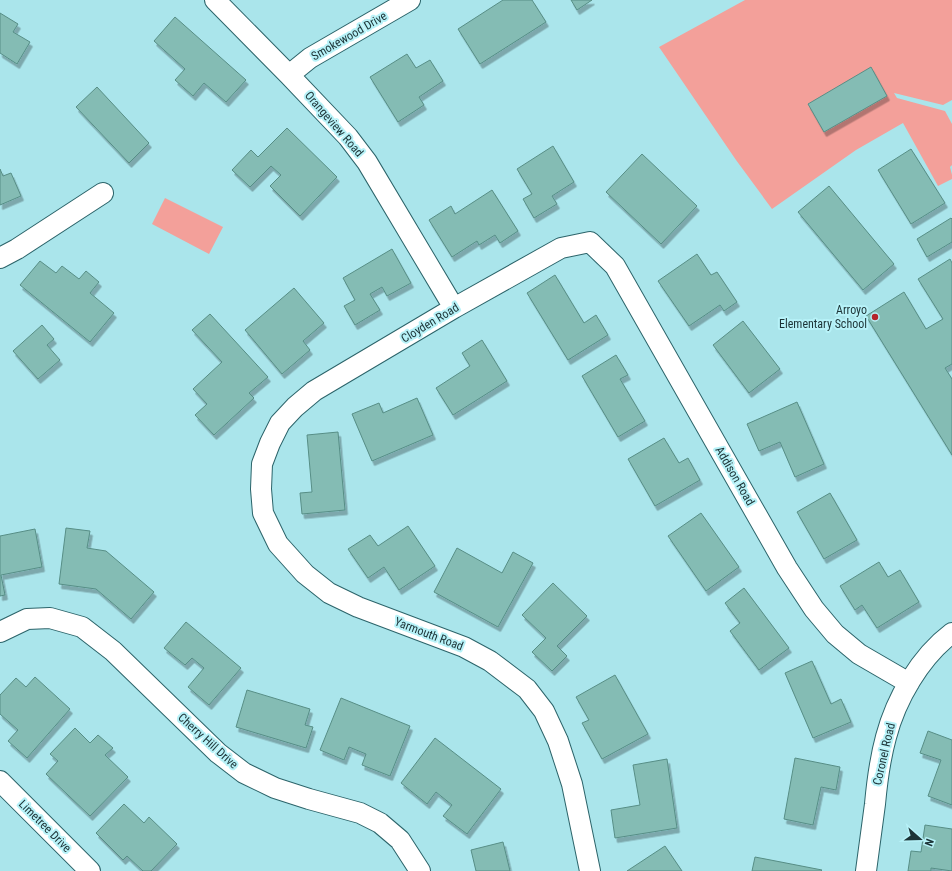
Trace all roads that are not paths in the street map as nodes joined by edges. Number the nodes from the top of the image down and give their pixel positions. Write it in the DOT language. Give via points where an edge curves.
graph roads {
  1 [pos="215,0"];
  2 [pos="410,0"];
  3 [pos="289,75"];
  4 [pos="104,193"];
  5 [pos="590,242"];
  6 [pos="0,258"];
  7 [pos="454,308"];
  8 [pos="280,423"];
  9 [pos="0,632"];
  10 [pos="952,633"];
  11 [pos="909,683"];
  12 [pos="0,781"];
  13 [pos="90,871"];
  14 [pos="420,871"];
  15 [pos="590,871"];
  16 [pos="866,871"];
  1 -- 3 [label="street, Orangeview Road"];
  2 -- 3 [label="street, Smokewood Drive" via="310,58"];
  3 -- 7 [label="street, Orangeview Road" via="348,137 367,162"];
  4 -- 6 [label="street"];
  5 -- 7 [label="street, Cloyden Road" via="561,248"];
  5 -- 11 [label="street, Addison Road" via="615,266 787,568 814,609 835,634 859,654"];
  7 -- 8 [label="street, Cloyden Road" via="314,391"];
  8 -- 15 [label="street, Yarmouth Road" via="262,464 261,489 263,513 278,544 304,574 329,593 358,607 464,647 490,661 527,689 544,711 558,741 572,784"];
  9 -- 14 [label="street, Cherry Hill Drive" via="27,619 43,618 82,627 113,651 218,753 244,773 275,788 360,813 380,823 400,840"];
  10 -- 11 [label="street, Coronel Road" via="924,661"];
  11 -- 16 [label="street, Coronel Road" via="894,713 886,737 879,770"];
  12 -- 13 [label="street, Limetree Drive"];
}
